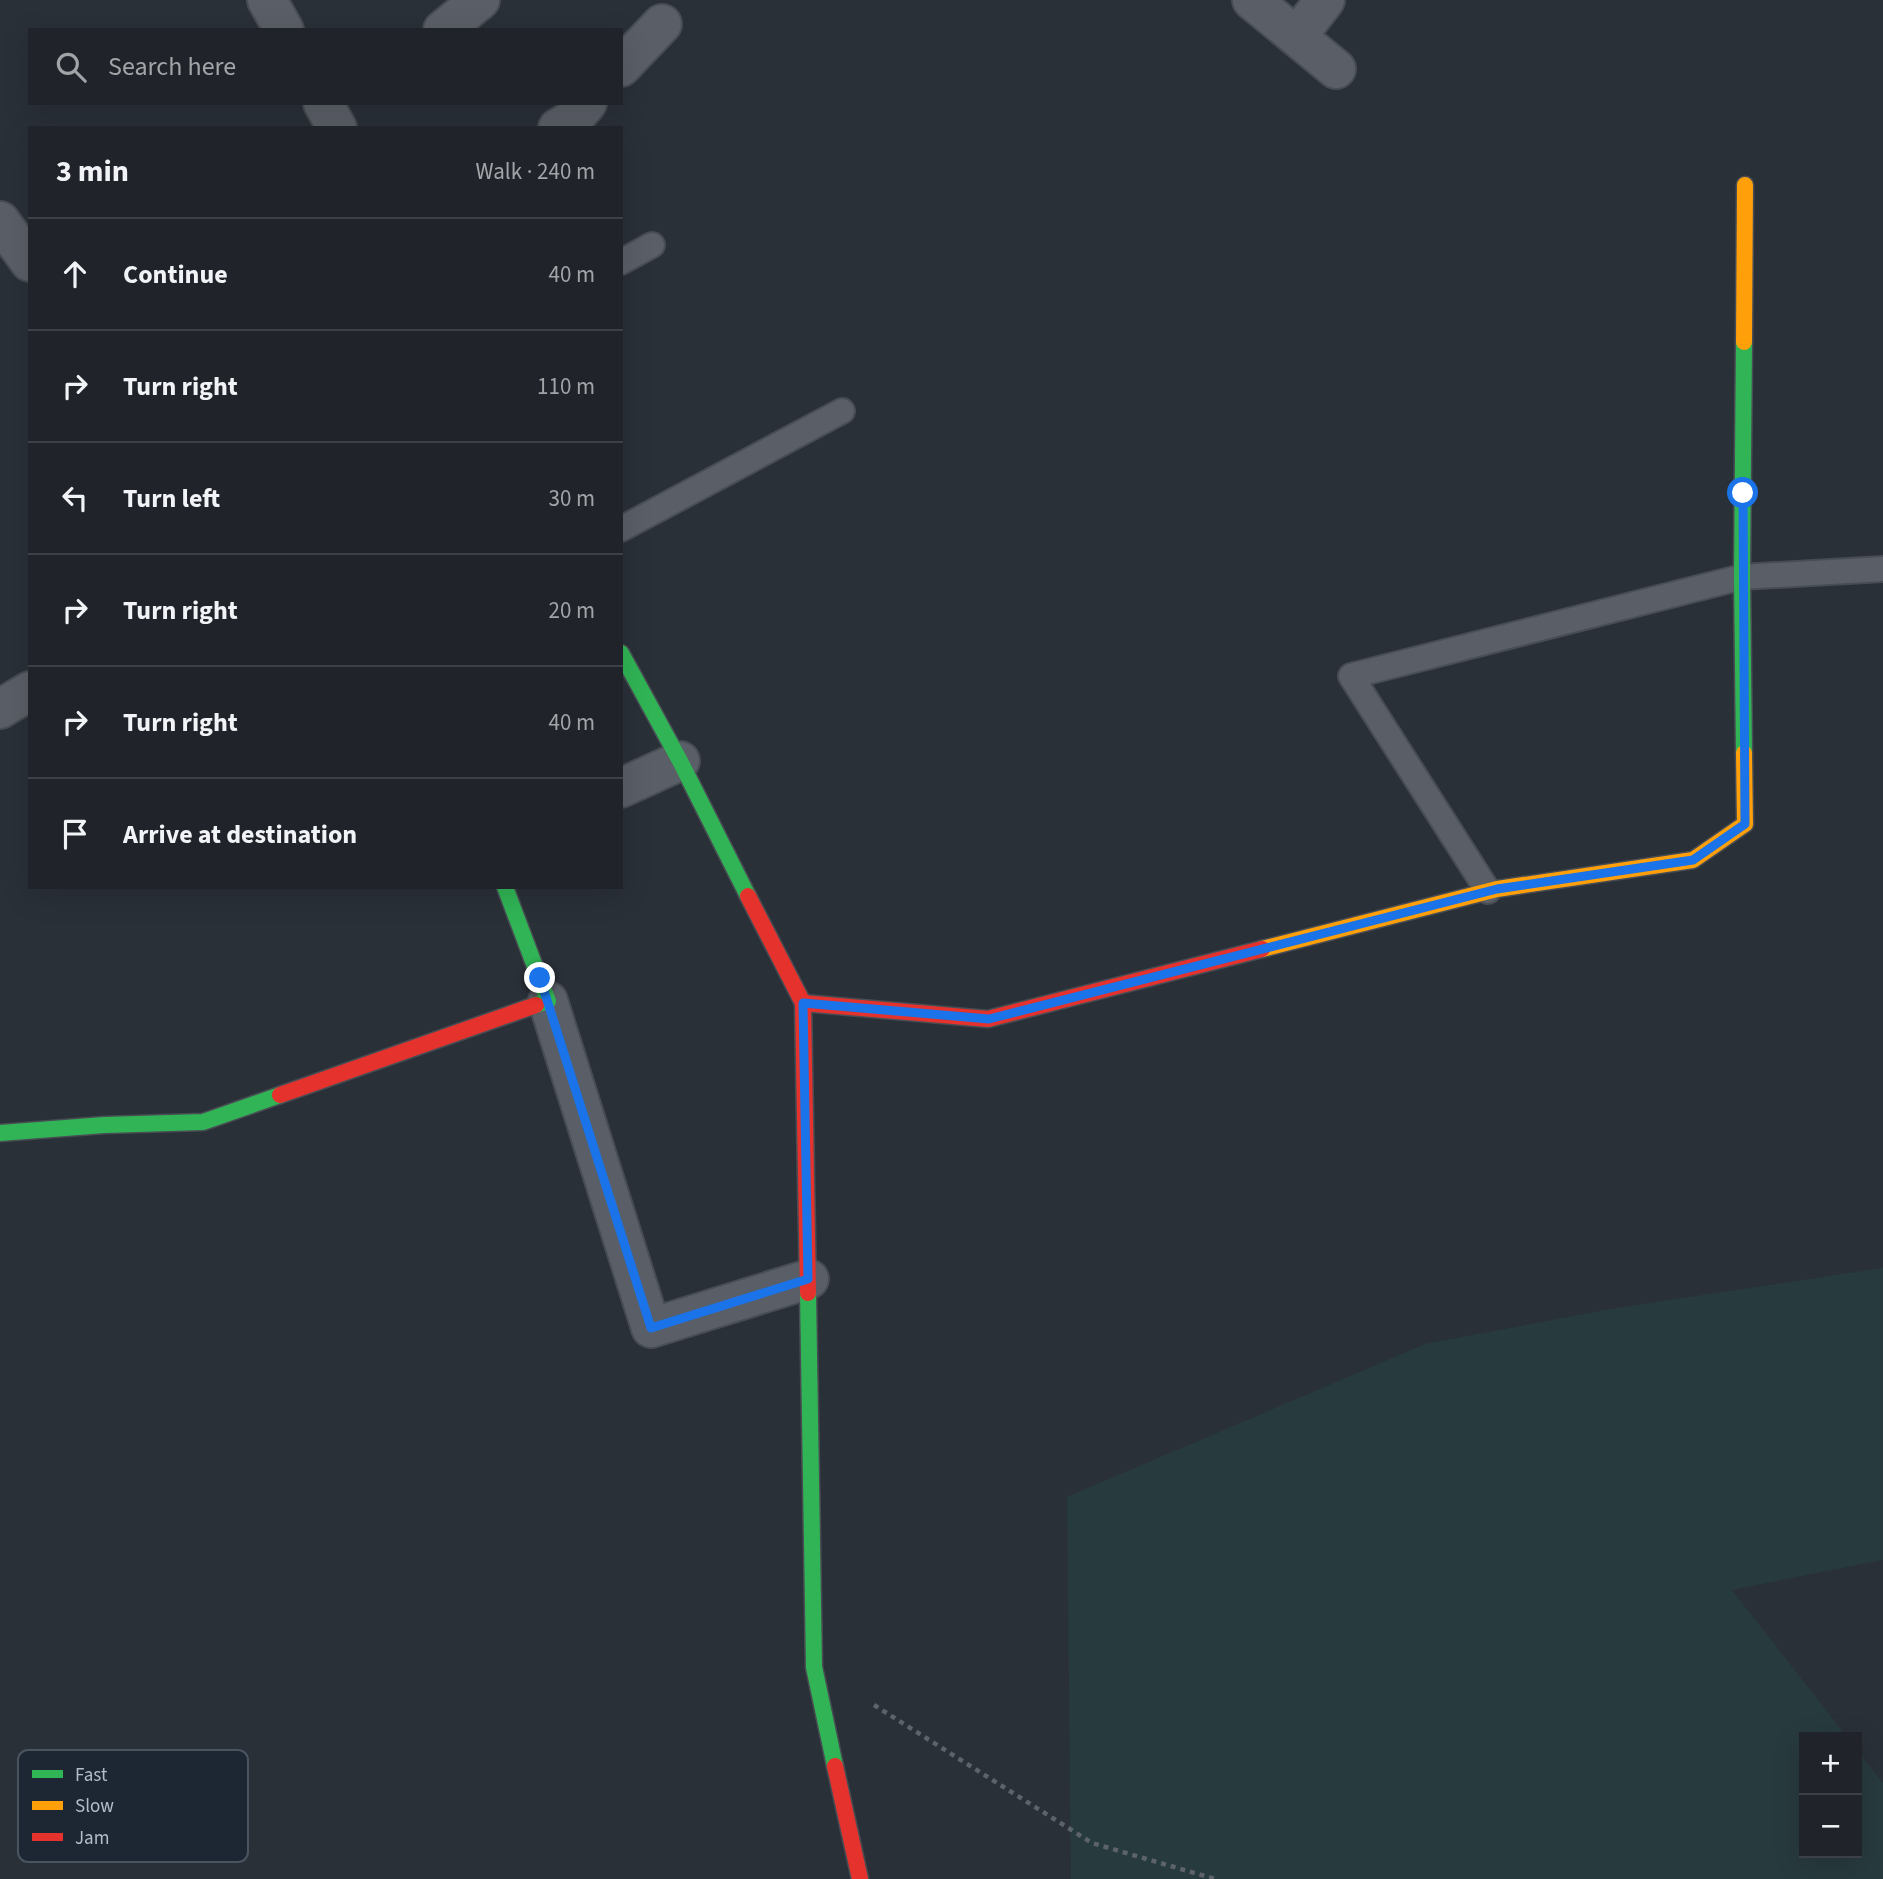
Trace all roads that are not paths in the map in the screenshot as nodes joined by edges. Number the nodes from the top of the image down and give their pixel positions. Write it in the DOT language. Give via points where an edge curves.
graph roads {
  1 [pos="268,0"];
  2 [pos="480,0"];
  3 [pos="1252,0"];
  4 [pos="1325,0"];
  5 [pos="662,24"];
  6 [pos="283,28"];
  7 [pos="445,28"];
  8 [pos="1297,36"];
  9 [pos="623,65"];
  10 [pos="1336,69"];
  11 [pos="585,105"];
  12 [pos="562,126"];
  13 [pos="1745,185"];
  14 [pos="0,221"];
  15 [pos="652,245"];
  16 [pos="28,259"];
  17 [pos="623,260"];
  18 [pos="842,411"];
  19 [pos="623,528"];
  20 [pos="1883,569"];
  21 [pos="1742,576"];
  22 [pos="623,657"];
  23 [pos="28,692"];
  24 [pos="0,709"];
  25 [pos="680,761"];
  26 [pos="623,787"];
  27 [pos="506,889"];
  28 [pos="1488,891"];
  29 [pos="548,1000"];
  30 [pos="803,1003"];
  31 [pos="0,1133"];
  32 [pos="808,1279"];
  33 [pos="860,1879"];
  1 -- 6 [label="street"];
  2 -- 7 [label="street"];
  3 -- 8 [label="street"];
  4 -- 8 [label="street"];
  5 -- 9 [label="street"];
  8 -- 10 [label="street"];
  11 -- 12 [label="street"];
  13 -- 21 [label="street"];
  14 -- 16 [label="street"];
  15 -- 17 [label="lane"];
  18 -- 19 [label="lane"];
  20 -- 21 [label="lane"];
  21 -- 28 [label="street" via="1745,824 1693,860"];
  21 -- 28 [label="lane" via="1352,676"];
  22 -- 25 [label="street"];
  23 -- 24 [label="street"];
  25 -- 26 [label="street"];
  25 -- 30 [label="street"];
  27 -- 29 [label="street"];
  28 -- 30 [label="street" via="989,1019"];
  29 -- 31 [label="street" via="203,1122"];
  29 -- 32 [label="street" via="651,1328"];
  30 -- 32 [label="street"];
  32 -- 33 [label="street" via="814,1667"];
}
